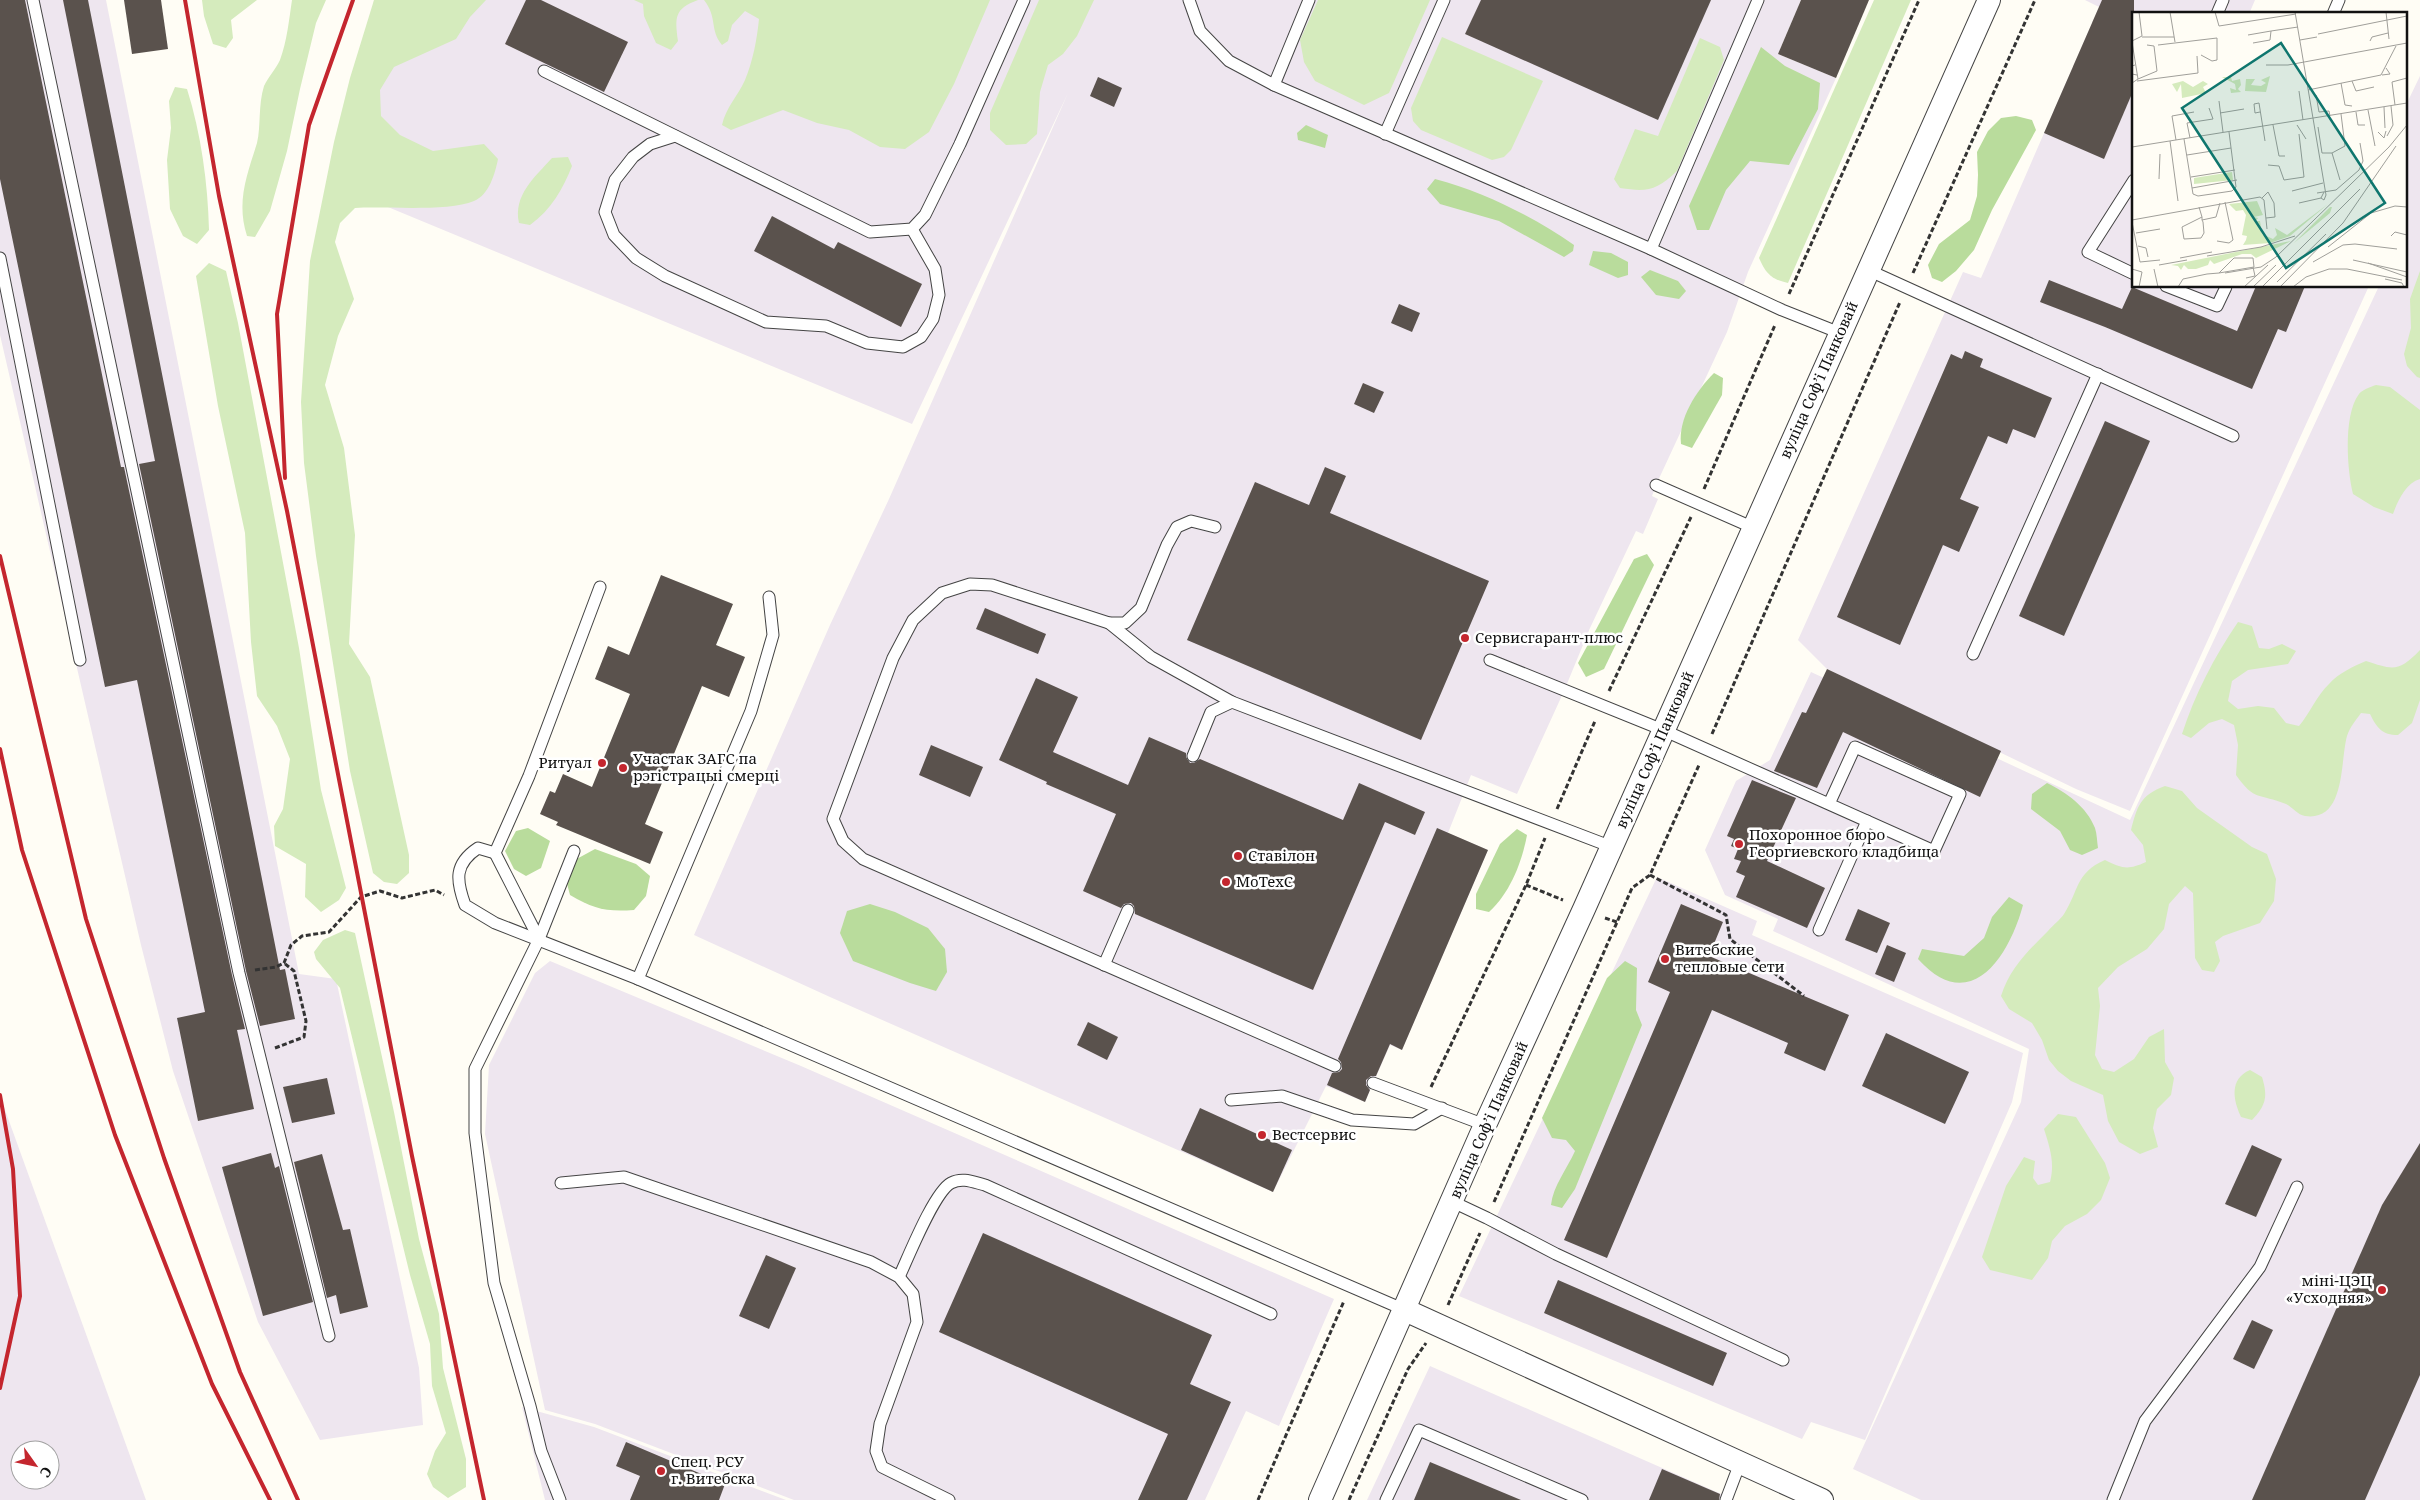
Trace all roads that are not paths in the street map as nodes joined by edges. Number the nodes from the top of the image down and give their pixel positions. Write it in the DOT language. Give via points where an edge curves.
graph roads {
  1 [pos="33,0"];
  2 [pos="1024,0"];
  3 [pos="1189,0"];
  4 [pos="1309,0"];
  5 [pos="1444,0"];
  6 [pos="1758,0"];
  7 [pos="1989,0"];
  8 [pos="2223,0"];
  9 [pos="2339,0"];
  10 [pos="2218,12"];
  11 [pos="2334,12"];
  12 [pos="544,71"];
  13 [pos="1274,85"];
  14 [pos="1385,134"];
  15 [pos="675,136"];
  16 [pos="2132,183"];
  17 [pos="912,229"];
  18 [pos="1651,250"];
  19 [pos="0,258"];
  20 [pos="1868,270"];
  21 [pos="2132,273"];
  22 [pos="2171,288"];
  23 [pos="2226,288"];
  24 [pos="1840,333"];
  25 [pos="2098,374"];
  26 [pos="2233,436"];
  27 [pos="1656,485"];
  28 [pos="1215,527"];
  29 [pos="1754,528"];
  30 [pos="600,587"];
  31 [pos="769,597"];
  32 [pos="1108,623"];
  33 [pos="1973,654"];
  34 [pos="80,660"];
  35 [pos="1490,660"];
  36 [pos="1232,702"];
  37 [pos="1663,730"];
  38 [pos="1193,756"];
  39 [pos="1829,804"];
  40 [pos="1867,821"];
  41 [pos="1612,847"];
  42 [pos="574,851"];
  43 [pos="495,853"];
  44 [pos="1128,910"];
  45 [pos="1819,930"];
  46 [pos="539,939"];
  47 [pos="1104,965"];
  48 [pos="638,979"];
  49 [pos="1335,1066"];
  50 [pos="1373,1083"];
  51 [pos="1231,1100"];
  52 [pos="1442,1108"];
  53 [pos="1485,1125"];
  54 [pos="561,1183"];
  55 [pos="2297,1187"];
  56 [pos="1453,1202"];
  57 [pos="899,1277"];
  58 [pos="1405,1310"];
  59 [pos="1271,1314"];
  60 [pos="329,1336"];
  61 [pos="1783,1360"];
  62 [pos="1740,1463"];
  63 [pos="560,1500"];
  64 [pos="949,1500"];
  65 [pos="1320,1500"];
  66 [pos="1386,1500"];
  67 [pos="1582,1500"];
  68 [pos="1726,1500"];
  69 [pos="1822,1500"];
  70 [pos="2113,1500"];
  1 -- 60 [label="lane" via="239,972"];
  2 -- 17 [label="lane" via="960,144 925,215"];
  3 -- 13 [label="lane" via="1200,31 1229,61"];
  4 -- 13 [label="lane"];
  5 -- 14 [label="lane"];
  6 -- 18 [label="lane"];
  7 -- 20 [label="street, вуліца Софʼі Панковай"];
  8 -- 10 [label="lane"];
  9 -- 11 [label="lane"];
  12 -- 15 [label="lane"];
  13 -- 14 [label="lane"];
  14 -- 18 [label="lane"];
  15 -- 17 [label="lane" via="870,232"];
  15 -- 17 [label="lane" via="633,157 615,180 605,212 614,236 636,258 665,276 766,322 826,326 867,343 903,347 921,336 933,319 939,295 935,269"];
  16 -- 21 [label="lane" via="2088,252"];
  18 -- 24 [label="lane"];
  19 -- 34 [label="lane"];
  20 -- 24 [label="street, вуліца Софʼі Панковай"];
  20 -- 25 [label="lane"];
  22 -- 23 [label="lane" via="2217,306"];
  24 -- 29 [label="street, вуліца Софʼі Панковай"];
  25 -- 26 [label="lane"];
  25 -- 33 [label="lane"];
  27 -- 29 [label="lane"];
  28 -- 32 [label="lane" via="1191,521 1177,527 1141,608 1126,622"];
  29 -- 37 [label="street, вуліца Софʼі Панковай"];
  30 -- 43 [label="lane" via="529,776"];
  31 -- 48 [label="lane" via="773,635 751,711"];
  32 -- 36 [label="lane" via="1151,657"];
  32 -- 47 [label="lane" via="992,585 970,584 942,593 913,620 893,658 833,819 843,841 863,858"];
  35 -- 37 [label="lane"];
  36 -- 38 [label="lane" via="1211,712"];
  36 -- 41 [label="lane"];
  37 -- 39 [label="lane"];
  37 -- 41 [label="street, вуліца Софʼі Панковай"];
  39 -- 40 [label="lane"];
  39 -- 40 [label="lane" via="1855,747 1960,794 1934,851"];
  40 -- 45 [label="lane"];
  41 -- 53 [label="street, вуліца Софʼі Панковай"];
  42 -- 46 [label="lane"];
  43 -- 46 [label="lane"];
  43 -- 46 [label="lane" via="478,848 466,856 457,882 465,905 495,923"];
  44 -- 47 [label="lane"];
  46 -- 48 [label="lane"];
  46 -- 63 [label="lane" via="475,1069 475,1133 494,1283 541,1451"];
  47 -- 49 [label="lane"];
  48 -- 58 [label="lane"];
  50 -- 52 [label="lane"];
  51 -- 52 [label="lane" via="1282,1096 1352,1120 1414,1124"];
  52 -- 53 [label="lane"];
  53 -- 56 [label="street, вуліца Софʼі Панковай"];
  54 -- 57 [label="lane" via="624,1177 871,1262"];
  55 -- 70 [label="lane" via="2260,1267 2146,1421"];
  56 -- 58 [label="street, вуліца Софʼі Панковай"];
  56 -- 61 [label="lane"];
  57 -- 59 [label="lane" via="935,1201 950,1183 965,1180 985,1186"];
  57 -- 64 [label="lane" via="913,1294 917,1322 880,1424 876,1451 882,1466"];
  58 -- 62 [label="street"];
  58 -- 65 [label="street, вуліца Софʼі Панковай"];
  62 -- 68 [label="lane"];
  62 -- 69 [label="street"];
  66 -- 67 [label="lane" via="1419,1430"];
}
